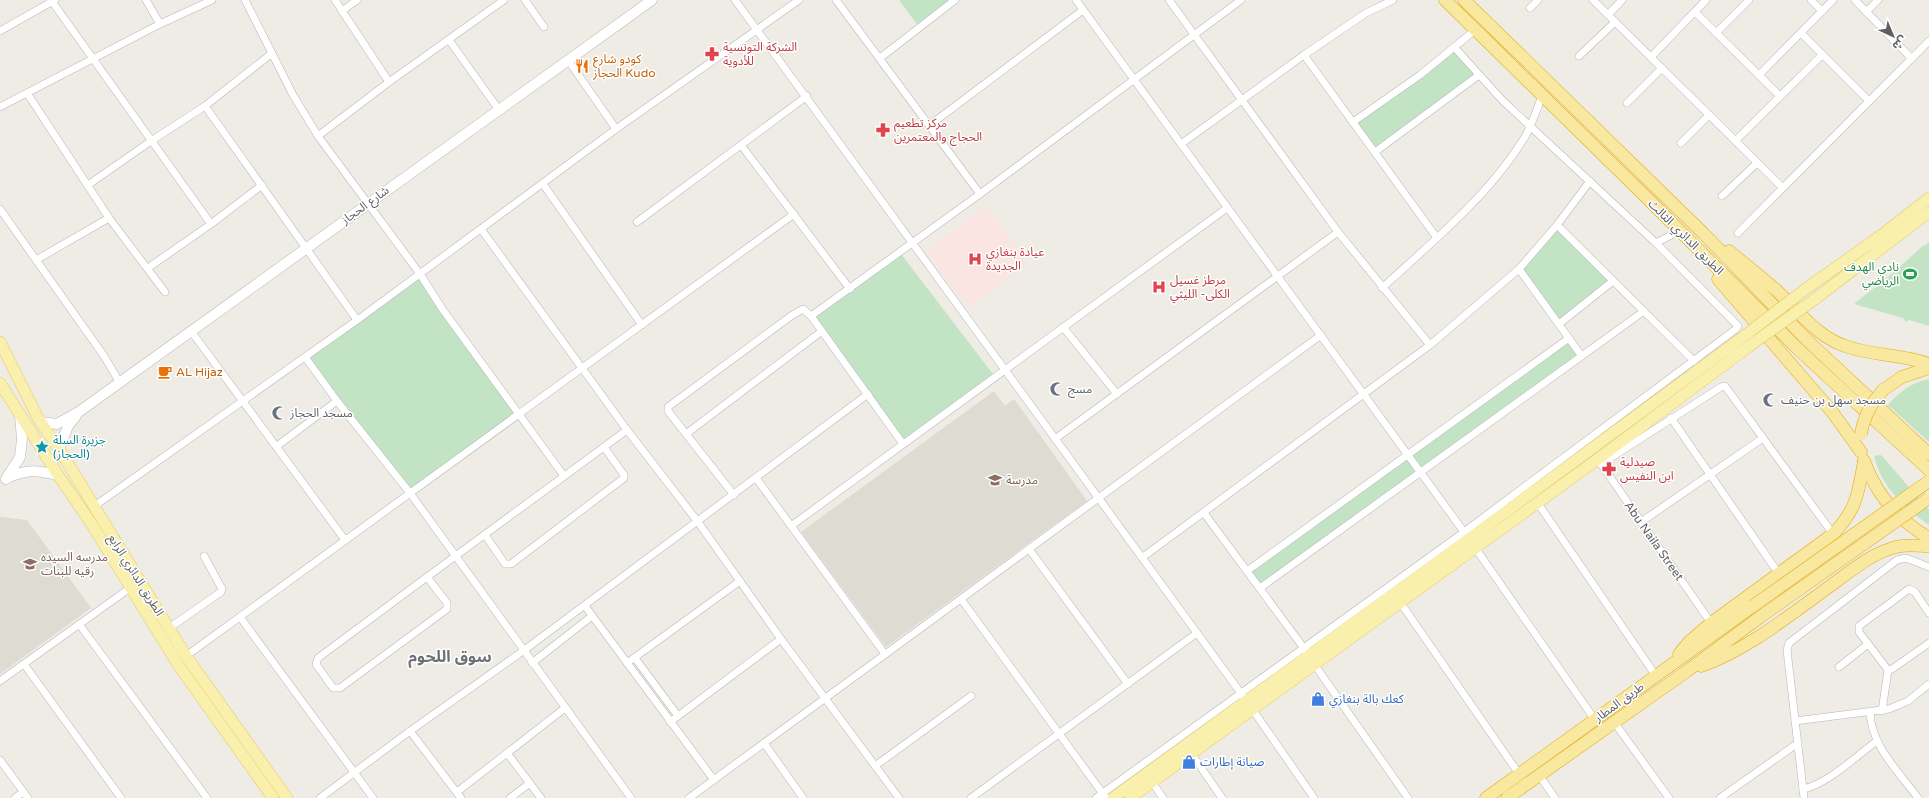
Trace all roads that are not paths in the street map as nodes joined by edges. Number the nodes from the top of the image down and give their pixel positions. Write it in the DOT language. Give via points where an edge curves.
graph roads {
  1 [pos="146,0"];
  2 [pos="212,0"];
  3 [pos="245,0"];
  4 [pos="335,0"];
  5 [pos="357,0"];
  6 [pos="526,0"];
  7 [pos="652,0"];
  8 [pos="735,0"];
  9 [pos="799,0"];
  10 [pos="836,0"];
  11 [pos="956,0"];
  12 [pos="1076,0"];
  13 [pos="1169,0"];
  14 [pos="1241,0"];
  15 [pos="1393,0"];
  16 [pos="1445,0"];
  17 [pos="1464,0"];
  18 [pos="1538,0"];
  19 [pos="1593,0"];
  20 [pos="1622,0"];
  21 [pos="1706,0"];
  22 [pos="1749,0"];
  23 [pos="1811,0"];
  24 [pos="1833,0"];
  25 [pos="1855,0"];
  26 [pos="1878,0"];
  27 [pos="53,1"];
  28 [pos="501,1"];
  29 [pos="1530,8"];
  30 [pos="1083,10"];
  31 [pos="342,11"];
  32 [pos="1822,11"];
  33 [pos="1695,12"];
  34 [pos="1866,12"];
  35 [pos="1608,15"];
  36 [pos="1615,22"];
  37 [pos="160,24"];
  38 [pos="544,27"];
  39 [pos="758,30"];
  40 [pos="1475,30"];
  41 [pos="0,31"];
  42 [pos="1716,33"];
  43 [pos="1800,33"];
  44 [pos="1194,35"];
  45 [pos="449,40"];
  46 [pos="1929,40"];
  47 [pos="1455,48"];
  48 [pos="271,54"];
  49 [pos="1304,55"];
  50 [pos="1822,55"];
  51 [pos="1580,56"];
  52 [pos="92,58"];
  53 [pos="880,58"];
  54 [pos="1651,58"];
  55 [pos="1911,58"];
  56 [pos="568,60"];
  57 [pos="1662,68"];
  58 [pos="1479,75"];
  59 [pos="1759,75"];
  60 [pos="1134,78"];
  61 [pos="388,82"];
  62 [pos="27,93"];
  63 [pos="807,96"];
  64 [pos="1542,96"];
  65 [pos="1780,96"];
  66 [pos="1241,101"];
  67 [pos="1869,101"];
  68 [pos="1627,103"];
  69 [pos="0,106"];
  70 [pos="205,106"];
  71 [pos="499,110"];
  72 [pos="1709,115"];
  73 [pos="1353,122"];
  74 [pos="930,125"];
  75 [pos="1529,127"];
  76 [pos="616,129"];
  77 [pos="318,136"];
  78 [pos="150,141"];
  79 [pos="1735,141"];
  80 [pos="1681,143"];
  81 [pos="1181,144"];
  82 [pos="741,145"];
  83 [pos="1375,152"];
  84 [pos="1757,163"];
  85 [pos="1590,181"];
  86 [pos="543,184"];
  87 [pos="88,185"];
  88 [pos="262,185"];
  89 [pos="1782,187"];
  90 [pos="980,194"];
  91 [pos="1722,196"];
  92 [pos="1929,198"];
  93 [pos="368,203"];
  94 [pos="1227,208"];
  95 [pos="0,209"];
  96 [pos="1929,212"];
  97 [pos="794,214"];
  98 [pos="109,218"];
  99 [pos="637,222"];
  100 [pos="211,224"];
  101 [pos="1557,225"];
  102 [pos="481,229"];
  103 [pos="1679,231"];
  104 [pos="1338,232"];
  105 [pos="1738,233"];
  106 [pos="1704,234"];
  107 [pos="1437,238"];
  108 [pos="914,243"];
  109 [pos="1656,243"];
  110 [pos="305,248"];
  111 [pos="1704,256"];
  112 [pos="36,260"];
  113 [pos="148,268"];
  114 [pos="1519,269"];
  115 [pos="420,274"];
  116 [pos="1277,276"];
  117 [pos="1613,281"];
  118 [pos="1382,288"];
  119 [pos="850,289"];
  120 [pos="165,292"];
  121 [pos="1644,311"];
  122 [pos="811,316"];
  123 [pos="357,320"];
  124 [pos="1559,324"];
  125 [pos="642,325"];
  126 [pos="1063,327"];
  127 [pos="191,331"];
  128 [pos="822,331"];
  129 [pos="1321,335"];
  130 [pos="1569,338"];
  131 [pos="0,342"];
  132 [pos="1430,345"];
  133 [pos="1581,355"];
  134 [pos="305,357"];
  135 [pos="1694,361"];
  136 [pos="1929,364"];
  137 [pos="582,368"];
  138 [pos="1929,368"];
  139 [pos="1004,370"];
  140 [pos="0,382"];
  141 [pos="120,383"];
  142 [pos="868,394"];
  143 [pos="1117,394"];
  144 [pos="1365,395"];
  145 [pos="244,400"];
  146 [pos="337,401"];
  147 [pos="80,412"];
  148 [pos="519,414"];
  149 [pos="20,416"];
  150 [pos="1671,418"];
  151 [pos="40,422"];
  152 [pos="627,430"];
  153 [pos="686,434"];
  154 [pos="1763,438"];
  155 [pos="1055,439"];
  156 [pos="903,444"];
  157 [pos="277,446"];
  158 [pos="604,447"];
  159 [pos="59,449"];
  160 [pos="1408,454"];
  161 [pos="1929,454"];
  162 [pos="1862,456"];
  163 [pos="1599,462"];
  164 [pos="1929,470"];
  165 [pos="1421,472"];
  166 [pos="58,475"];
  167 [pos="1710,475"];
  168 [pos="564,476"];
  169 [pos="756,478"];
  170 [pos="3,481"];
  171 [pos="1929,481"];
  172 [pos="410,494"];
  173 [pos="734,495"];
  174 [pos="1099,498"];
  175 [pos="1929,498"];
  176 [pos="1537,502"];
  177 [pos="93,507"];
  178 [pos="1204,512"];
  179 [pos="698,522"];
  180 [pos="1641,522"];
  181 [pos="791,526"];
  182 [pos="1833,534"];
  183 [pos="485,535"];
  184 [pos="1929,538"];
  185 [pos="1470,539"];
  186 [pos="345,540"];
  187 [pos="1929,546"];
  188 [pos="1029,549"];
  189 [pos="204,556"];
  190 [pos="455,556"];
  191 [pos="1143,557"];
  192 [pos="1929,567"];
  193 [pos="1247,571"];
  194 [pos="1779,574"];
  195 [pos="427,577"];
  196 [pos="740,581"];
  197 [pos="130,588"];
  198 [pos="1260,588"];
  199 [pos="961,599"];
  200 [pos="1400,602"];
  201 [pos="585,606"];
  202 [pos="1929,613"];
  203 [pos="592,616"];
  204 [pos="240,617"];
  205 [pos="1711,623"];
  206 [pos="79,624"];
  207 [pos="169,628"];
  208 [pos="1198,633"];
  209 [pos="781,639"];
  210 [pos="1929,643"];
  211 [pos="1868,644"];
  212 [pos="524,651"];
  213 [pos="885,654"];
  214 [pos="186,656"];
  215 [pos="1309,656"];
  216 [pos="635,658"];
  217 [pos="532,663"];
  218 [pos="627,663"];
  219 [pos="24,664"];
  220 [pos="1666,668"];
  221 [pos="1839,668"];
  222 [pos="1888,670"];
  223 [pos="1687,671"];
  224 [pos="1656,676"];
  225 [pos="0,681"];
  226 [pos="1128,684"];
  227 [pos="1929,684"];
  228 [pos="971,696"];
  229 [pos="824,698"];
  230 [pos="1246,701"];
  231 [pos="565,708"];
  232 [pos="1882,711"];
  233 [pos="1870,712"];
  234 [pos="678,716"];
  235 [pos="1594,720"];
  236 [pos="1795,721"];
  237 [pos="670,722"];
  238 [pos="1614,722"];
  239 [pos="410,731"];
  240 [pos="1059,734"];
  241 [pos="1877,741"];
  242 [pos="764,743"];
  243 [pos="1798,743"];
  244 [pos="1191,753"];
  245 [pos="507,754"];
  246 [pos="0,760"];
  247 [pos="875,766"];
  248 [pos="354,773"];
  249 [pos="1520,774"];
  250 [pos="1539,775"];
  251 [pos="714,780"];
  252 [pos="1152,782"];
  253 [pos="530,783"];
  254 [pos="1803,789"];
  255 [pos="25,795"];
  256 [pos="459,795"];
  257 [pos="1107,796"];
  258 [pos="15,798"];
  259 [pos="121,798"];
  260 [pos="207,798"];
  261 [pos="273,798"];
  262 [pos="288,798"];
  263 [pos="320,798"];
  264 [pos="373,798"];
  265 [pos="510,798"];
  266 [pos="541,798"];
  267 [pos="631,798"];
  268 [pos="689,798"];
  269 [pos="803,798"];
  270 [pos="898,798"];
  271 [pos="971,798"];
  272 [pos="1096,798"];
  273 [pos="1130,798"];
  274 [pos="1163,798"];
  275 [pos="1222,798"];
  276 [pos="1314,798"];
  277 [pos="1408,798"];
  278 [pos="1486,798"];
  279 [pos="1507,798"];
  280 [pos="1555,798"];
  281 [pos="1669,798"];
  282 [pos="1720,798"];
  283 [pos="1804,798"];
  284 [pos="1918,798"];
  1 -- 37 [label="street"];
  2 -- 37 [label="street"];
  3 -- 48 [label="street"];
  4 -- 31 [label="street"];
  5 -- 31 [label="street"];
  6 -- 38 [label="street"];
  7 -- 56 [label="main road, شارع الحجاز"];
  8 -- 39 [label="street"];
  9 -- 39 [label="street"];
  10 -- 53 [label="street"];
  11 -- 53 [label="street"];
  12 -- 30 [label="street"];
  13 -- 44 [label="street"];
  14 -- 44 [label="street"];
  15 -- 49 [label="street" via="1366,13"];
  16 -- 40 [label="highway, الطريق الدائري الثالث"];
  17 -- 106 [label="highway, الطريق الدائري الثالث"];
  18 -- 29 [label="street"];
  19 -- 35 [label="street"];
  20 -- 35 [label="street"];
  21 -- 33 [label="street"];
  22 -- 42 [label="street"];
  23 -- 32 [label="street"];
  24 -- 32 [label="street"];
  25 -- 34 [label="street"];
  26 -- 34 [label="street"];
  27 -- 41 [label="street"];
  27 -- 52 [label="street"];
  28 -- 45 [label="street"];
  30 -- 60 [label="street"];
  30 -- 74 [label="street"];
  31 -- 61 [label="street"];
  32 -- 43 [label="street"];
  33 -- 42 [label="street"];
  33 -- 54 [label="street"];
  34 -- 55 [label="street"];
  35 -- 36 [label="street"];
  36 -- 51 [label="street"];
  36 -- 54 [label="street"];
  37 -- 52 [label="street"];
  39 -- 63 [label="street"];
  39 -- 76 [label="street"];
  40 -- 47 [label="street"];
  40 -- 64 [label="highway, الطريق الدائري الثالث"];
  42 -- 59 [label="street"];
  43 -- 50 [label="street"];
  43 -- 59 [label="street"];
  44 -- 60 [label="street"];
  44 -- 66 [label="street"];
  45 -- 61 [label="street"];
  45 -- 71 [label="street"];
  46 -- 55 [label="street"];
  47 -- 58 [label="street"];
  47 -- 73 [label="street"];
  48 -- 70 [label="street"];
  48 -- 77 [label="street"];
  49 -- 66 [label="street"];
  49 -- 73 [label="street"];
  50 -- 65 [label="street"];
  50 -- 67 [label="street"];
  52 -- 62 [label="street"];
  52 -- 78 [label="street"];
  53 -- 74 [label="street"];
  54 -- 57 [label="street"];
  55 -- 67 [label="street"];
  56 -- 71 [label="main road, شارع الحجاز"];
  56 -- 76 [label="street"];
  57 -- 68 [label="street"];
  57 -- 72 [label="street"];
  58 -- 75 [label="street"];
  58 -- 83 [label="street"];
  59 -- 65 [label="street"];
  60 -- 81 [label="street"];
  60 -- 90 [label="street"];
  61 -- 77 [label="street"];
  62 -- 69 [label="street"];
  62 -- 87 [label="street"];
  63 -- 82 [label="street"];
  63 -- 108 [label="street"];
  64 -- 75 [label="street"];
  64 -- 103 [label="highway, الطريق الدائري الثالث"];
  65 -- 79 [label="street"];
  66 -- 81 [label="street"];
  66 -- 104 [label="street"];
  67 -- 89 [label="street"];
  70 -- 78 [label="street"];
  70 -- 88 [label="street"];
  71 -- 93 [label="main road, شارع الحجاز"];
  72 -- 79 [label="street"];
  72 -- 80 [label="street"];
  73 -- 83 [label="street"];
  74 -- 90 [label="street"];
  75 -- 85 [label="street"];
  75 -- 107 [label="street" via="1523,142 1507,164"];
  76 -- 86 [label="street"];
  77 -- 93 [label="street"];
  78 -- 87 [label="street"];
  78 -- 100 [label="street"];
  79 -- 84 [label="street"];
  81 -- 94 [label="street"];
  82 -- 97 [label="street"];
  82 -- 99 [label="street"];
  83 -- 107 [label="street"];
  84 -- 89 [label="street"];
  84 -- 91 [label="street"];
  85 -- 101 [label="street"];
  85 -- 109 [label="street"];
  86 -- 102 [label="street"];
  86 -- 125 [label="street"];
  87 -- 98 [label="street"];
  88 -- 100 [label="street"];
  88 -- 110 [label="street"];
  89 -- 105 [label="street"];
  90 -- 108 [label="street"];
  92 -- 185 [label="main road, bridge"];
  93 -- 110 [label="main road, شارع الحجاز"];
  93 -- 115 [label="street"];
  94 -- 116 [label="street"];
  94 -- 126 [label="street"];
  95 -- 112 [label="street"];
  96 -- 163 [label="main road, bridge"];
  97 -- 119 [label="street"];
  97 -- 125 [label="street"];
  98 -- 112 [label="street"];
  98 -- 113 [label="street"];
  100 -- 113 [label="street"];
  101 -- 114 [label="street"];
  101 -- 117 [label="street"];
  102 -- 115 [label="street"];
  102 -- 137 [label="street"];
  103 -- 109 [label="street"];
  103 -- 111 [label="highway, الطريق الدائري الثالث"];
  104 -- 116 [label="street"];
  104 -- 118 [label="street"];
  106 -- 136 [label="highway" via="1727,249 1834,342 1856,350 1909,358"];
  106 -- 161 [label="highway, الطريق الدائري الثالث" via="1808,341"];
  107 -- 118 [label="street"];
  108 -- 119 [label="street"];
  108 -- 139 [label="street"];
  109 -- 135 [label="street" via="1738,326"];
  110 -- 123 [label="street"];
  110 -- 127 [label="main road, شارع الحجاز"];
  111 -- 162 [label="highway" via="1713,273 1834,413"];
  111 -- 164 [label="highway, الطريق الدائري الثالث" via="1799,350"];
  112 -- 141 [label="street" via="104,356"];
  113 -- 120 [label="street"];
  114 -- 124 [label="street"];
  114 -- 132 [label="street"];
  115 -- 123 [label="street"];
  115 -- 148 [label="street"];
  116 -- 129 [label="street"];
  116 -- 143 [label="street"];
  117 -- 121 [label="street"];
  117 -- 124 [label="street"];
  118 -- 132 [label="street"];
  119 -- 122 [label="street"];
  121 -- 133 [label="street"];
  121 -- 135 [label="street"];
  122 -- 128 [label="street"];
  122 -- 153 [label="street" via="806,310 799,311 668,407 669,414"];
  123 -- 134 [label="street"];
  124 -- 130 [label="street"];
  125 -- 137 [label="street"];
  126 -- 139 [label="street"];
  126 -- 143 [label="street"];
  127 -- 141 [label="main road, شارع الحجاز"];
  127 -- 145 [label="street"];
  128 -- 142 [label="street"];
  128 -- 153 [label="street"];
  129 -- 144 [label="street"];
  129 -- 174 [label="street"];
  130 -- 133 [label="street"];
  130 -- 160 [label="street"];
  131 -- 151 [label="main road, الطريق الدائري الرابع"];
  132 -- 144 [label="street"];
  133 -- 165 [label="street"];
  134 -- 145 [label="street"];
  134 -- 146 [label="street"];
  135 -- 185 [label="street"];
  137 -- 148 [label="street"];
  137 -- 152 [label="street"];
  138 -- 162 [label="highway, bridge" via="1902,377 1883,390 1863,422"];
  139 -- 155 [label="street"];
  139 -- 156 [label="street"];
  140 -- 149 [label="main road, الطريق الدائري الرابع"];
  141 -- 147 [label="main road, شارع الحجاز"];
  142 -- 156 [label="street"];
  142 -- 169 [label="street"];
  143 -- 155 [label="street"];
  144 -- 160 [label="street"];
  144 -- 178 [label="street"];
  145 -- 157 [label="street"];
  145 -- 177 [label="street"];
  146 -- 157 [label="street"];
  146 -- 172 [label="street"];
  147 -- 151 [label="main road, شارع الحجاز" via="57,424"];
  147 -- 159 [label="main road, شارع الحجاز" via="68,426"];
  148 -- 168 [label="street"];
  148 -- 172 [label="street"];
  149 -- 166 [label="main road, الطريق الدائري الرابع"];
  149 -- 170 [label="main road" via="20,457"];
  150 -- 154 [label="street" via="1725,386"];
  150 -- 163 [label="street"];
  150 -- 167 [label="street"];
  151 -- 159 [label="main road, الطريق الدائري الرابع"];
  152 -- 158 [label="street"];
  152 -- 179 [label="street"];
  153 -- 173 [label="street"];
  154 -- 167 [label="street"];
  154 -- 182 [label="street"];
  155 -- 174 [label="street"];
  156 -- 181 [label="street"];
  157 -- 186 [label="street"];
  158 -- 168 [label="street"];
  158 -- 183 [label="street" via="624,478 511,564 505,564"];
  159 -- 177 [label="main road, الطريق الدائري الرابع"];
  160 -- 165 [label="street"];
  160 -- 193 [label="street"];
  162 -- 182 [label="highway" via="1855,502 1846,520"];
  162 -- 184 [label="highway" via="1874,485 1885,500 1912,528"];
  163 -- 176 [label="main road"];
  163 -- 180 [label="street, Abu Naila Street"];
  165 -- 185 [label="street"];
  165 -- 198 [label="street"];
  166 -- 170 [label="main road" via="30,471"];
  166 -- 197 [label="main road, الطريق الدائري الرابع" via="91,523"];
  167 -- 180 [label="street"];
  167 -- 194 [label="street"];
  168 -- 183 [label="street"];
  169 -- 173 [label="street"];
  169 -- 181 [label="street"];
  171 -- 220 [label="highway, طريق المطار, bridge"];
  172 -- 186 [label="street"];
  172 -- 190 [label="street"];
  173 -- 179 [label="street"];
  174 -- 188 [label="street"];
  174 -- 191 [label="street"];
  175 -- 223 [label="highway, طريق المطار, bridge" via="1760,616"];
  176 -- 185 [label="main road"];
  176 -- 224 [label="street"];
  177 -- 207 [label="main road, الطريق الدائري الرابع"];
  178 -- 191 [label="street"];
  178 -- 193 [label="street"];
  179 -- 196 [label="street"];
  179 -- 201 [label="street"];
  180 -- 205 [label="street, Abu Naila Street"];
  181 -- 213 [label="street"];
  182 -- 194 [label="highway"];
  183 -- 190 [label="street"];
  185 -- 200 [label="main road"];
  185 -- 215 [label="main road"];
  185 -- 235 [label="street"];
  186 -- 204 [label="street"];
  187 -- 223 [label="highway" via="1896,547 1880,553 1735,650"];
  188 -- 199 [label="street"];
  188 -- 226 [label="street"];
  189 -- 207 [label="street" via="222,589 221,592"];
  190 -- 195 [label="street"];
  190 -- 212 [label="street"];
  191 -- 208 [label="street"];
  192 -- 236 [label="street" via="1906,558 1897,560 1791,640 1787,650"];
  193 -- 198 [label="street"];
  194 -- 205 [label="highway"];
  195 -- 195 [label="street" via="318,658 316,664 333,688 340,688 447,609 447,603"];
  196 -- 209 [label="street"];
  196 -- 216 [label="street"];
  197 -- 206 [label="street"];
  197 -- 261 [label="main road, الطريق الدائري الرابع" via="179,666"];
  198 -- 215 [label="street"];
  199 -- 213 [label="street"];
  199 -- 240 [label="street"];
  200 -- 215 [label="main road"];
  200 -- 249 [label="street"];
  201 -- 203 [label="street"];
  201 -- 212 [label="street"];
  202 -- 211 [label="street" via="1915,592 1906,590 1859,626 1859,632"];
  203 -- 217 [label="street"];
  203 -- 218 [label="street"];
  204 -- 214 [label="street"];
  204 -- 248 [label="street"];
  205 -- 220 [label="highway" via="1689,642"];
  206 -- 219 [label="street"];
  206 -- 260 [label="street"];
  207 -- 214 [label="main road, الطريق الدائري الرابع"];
  208 -- 226 [label="street"];
  208 -- 230 [label="street"];
  209 -- 229 [label="street"];
  209 -- 234 [label="street"];
  210 -- 222 [label="street"];
  211 -- 221 [label="street"];
  211 -- 222 [label="street"];
  212 -- 217 [label="street"];
  212 -- 239 [label="street"];
  213 -- 229 [label="street"];
  214 -- 262 [label="main road, الطريق الدائري الرابع"];
  215 -- 230 [label="main road"];
  215 -- 230 [label="street"];
  215 -- 277 [label="street"];
  216 -- 218 [label="street"];
  216 -- 234 [label="street"];
  217 -- 231 [label="street"];
  218 -- 237 [label="street"];
  219 -- 225 [label="street"];
  219 -- 259 [label="street"];
  220 -- 224 [label="highway, طريق المطار"];
  222 -- 232 [label="street"];
  223 -- 238 [label="highway, طريق المطار"];
  224 -- 235 [label="highway, طريق المطار"];
  226 -- 240 [label="street"];
  227 -- 232 [label="street" via="1902,704"];
  228 -- 247 [label="street"];
  229 -- 242 [label="street"];
  229 -- 247 [label="street"];
  230 -- 244 [label="main road"];
  230 -- 257 [label="main road"];
  230 -- 276 [label="street"];
  231 -- 245 [label="street"];
  231 -- 267 [label="street"];
  232 -- 233 [label="street"];
  233 -- 236 [label="street"];
  233 -- 241 [label="street"];
  234 -- 237 [label="street"];
  235 -- 249 [label="highway, طريق المطار"];
  236 -- 243 [label="street"];
  237 -- 251 [label="street"];
  238 -- 250 [label="highway, طريق المطار"];
  238 -- 281 [label="street"];
  239 -- 248 [label="street"];
  239 -- 256 [label="street"];
  240 -- 257 [label="street"];
  240 -- 271 [label="street"];
  241 -- 254 [label="street" via="1819,784"];
  241 -- 284 [label="street"];
  242 -- 251 [label="street"];
  242 -- 269 [label="street"];
  243 -- 254 [label="street"];
  243 -- 282 [label="street"];
  244 -- 252 [label="main road"];
  244 -- 275 [label="street"];
  245 -- 253 [label="street"];
  245 -- 256 [label="street"];
  246 -- 255 [label="street"];
  247 -- 270 [label="street"];
  248 -- 263 [label="street"];
  248 -- 264 [label="street"];
  249 -- 278 [label="highway, طريق المطار"];
  250 -- 279 [label="highway, طريق المطار"];
  250 -- 280 [label="street"];
  251 -- 268 [label="street"];
  252 -- 273 [label="main road"];
  252 -- 274 [label="street"];
  253 -- 265 [label="street"];
  253 -- 266 [label="street"];
  254 -- 283 [label="street"];
  255 -- 258 [label="street"];
  257 -- 272 [label="street"];
}
